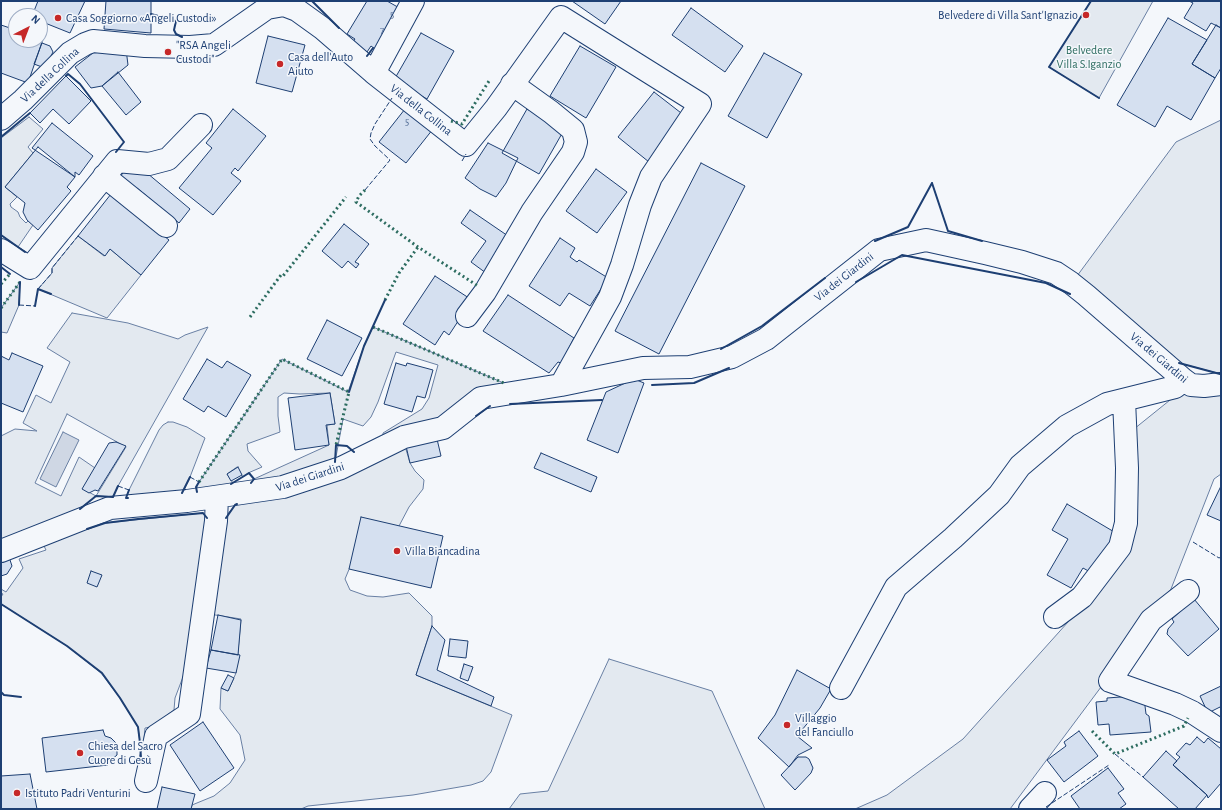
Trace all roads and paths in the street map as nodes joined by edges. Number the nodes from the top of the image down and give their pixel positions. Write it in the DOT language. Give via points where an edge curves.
graph roads {
  1 [pos="413,1"];
  2 [pos="374,74"];
  3 [pos="512,84"];
  4 [pos="1,119"];
  5 [pos="201,125"];
  6 [pos="104,176"];
  7 [pos="166,226"];
  8 [pos="1,250"];
  9 [pos="467,316"];
  10 [pos="1184,380"];
  11 [pos="1221,384"];
  12 [pos="561,385"];
  13 [pos="1124,400"];
  14 [pos="217,497"];
  15 [pos="1,551"];
  16 [pos="1188,591"];
  17 [pos="1055,617"];
  18 [pos="841,688"];
  19 [pos="1221,731"];
  20 [pos="146,781"];
  21 [pos="1045,793"];
  22 [pos="1030,809"];
  1 -- 2 [label="street"];
  2 -- 3 [label="street, Via della Collina" via="466,145"];
  2 -- 4 [label="street, Via della Collina" via="322,28 284,5 267,8 214,45 130,46 93,41 85,44 70,53"];
  3 -- 9 [label="street" via="573,130 576,142 573,152"];
  3 -- 12 [label="street, Via della Collina" via="561,17 700,104 651,177 610,297"];
  5 -- 6 [label="street" via="168,159 149,164 117,161"];
  6 -- 7 [label="street"];
  6 -- 8 [label="street" via="30,268"];
  10 -- 11 [label="street, Via dei Giardini" via="1191,385"];
  10 -- 12 [label="street, Via dei Giardini" via="1076,287 1056,273 1022,262 926,240 879,250 766,339 732,357 690,367 643,368"];
  10 -- 13 [label="street" via="1175,387"];
  12 -- 14 [label="street, Via dei Giardini" via="481,398 443,428 404,437 341,468 283,487"];
  13 -- 17 [label="street" via="1126,523 1120,547 1082,596"];
  13 -- 18 [label="street" via="1107,404 1067,426 1020,466 993,501 896,587"];
  14 -- 15 [label="street, Via dei Giardini" via="110,508"];
  14 -- 20 [label="street" via="216,521 189,714 156,736"];
  16 -- 19 [label="street" via="1151,620 1110,681 1175,704"];
  21 -- 22 [label="street"];
}
